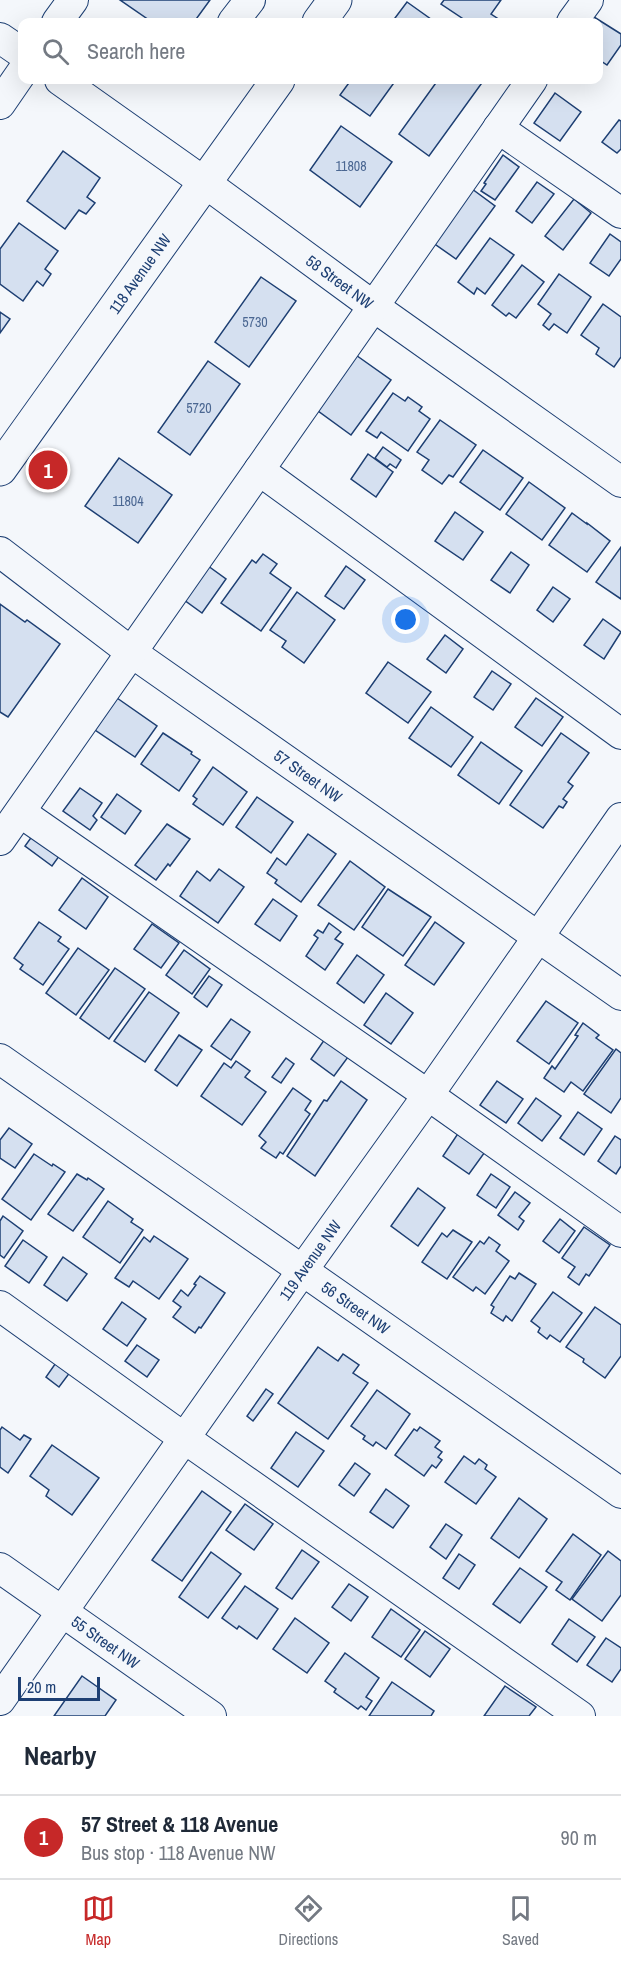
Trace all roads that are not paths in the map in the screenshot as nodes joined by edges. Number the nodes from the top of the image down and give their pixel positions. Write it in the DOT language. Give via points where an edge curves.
graph roads {
  1 [pos="73,0"];
  2 [pos="250,0"];
  3 [pos="588,0"];
  4 [pos="60,18"];
  5 [pos="236,18"];
  6 [pos="575,18"];
  7 [pos="0,38"];
  8 [pos="18,50"];
  9 [pos="18,78"];
  10 [pos="66,84"];
  11 [pos="272,84"];
  12 [pos="529,84"];
  13 [pos="0,104"];
  14 [pos="498,128"];
  15 [pos="204,182"];
  16 [pos="621,213"];
  17 [pos="373,306"];
  18 [pos="0,469"];
  19 [pos="259,470"];
  20 [pos="621,482"];
  21 [pos="0,552"];
  22 [pos="131,652"];
  23 [pos="621,734"];
  24 [pos="20,812"];
  25 [pos="621,818"];
  26 [pos="0,840"];
  27 [pos="538,936"];
  28 [pos="621,994"];
  29 [pos="0,1059"];
  30 [pos="428,1095"];
  31 [pos="621,1232"];
  32 [pos="302,1271"];
  33 [pos="0,1306"];
  34 [pos="184,1438"];
  35 [pos="621,1493"];
  36 [pos="0,1568"];
  37 [pos="62,1612"];
  38 [pos="0,1700"];
  39 [pos="211,1716"];
  40 [pos="580,1716"];
  1 -- 4 [label="street"];
  2 -- 5 [label="street"];
  3 -- 6 [label="street"];
  7 -- 8 [label="street"];
  9 -- 13 [label="street"];
  10 -- 15 [label="street, 58 Street NW"];
  11 -- 15 [label="main road, 118 Avenue NW"];
  12 -- 14 [label="street"];
  14 -- 16 [label="street"];
  14 -- 17 [label="street"];
  15 -- 17 [label="street, 58 Street NW"];
  15 -- 18 [label="main road, 118 Avenue NW"];
  17 -- 19 [label="street"];
  17 -- 20 [label="street, 58 Street NW"];
  19 -- 22 [label="street"];
  19 -- 23 [label="street"];
  21 -- 22 [label="street, 57 Street NW"];
  22 -- 24 [label="street"];
  22 -- 27 [label="street, 57 Street NW"];
  24 -- 26 [label="street"];
  24 -- 30 [label="street"];
  25 -- 27 [label="street, 119 Avenue NW"];
  27 -- 28 [label="street, 57 Street NW"];
  27 -- 30 [label="street, 119 Avenue NW"];
  29 -- 32 [label="street, 56 Street NW"];
  30 -- 31 [label="street"];
  30 -- 32 [label="street, 119 Avenue NW"];
  32 -- 34 [label="street, 119 Avenue NW"];
  32 -- 35 [label="street, 56 Street NW"];
  33 -- 34 [label="street"];
  34 -- 37 [label="street, 119 Avenue NW"];
  34 -- 40 [label="street"];
  36 -- 37 [label="street, 55 Street NW"];
  37 -- 38 [label="street, 119 Avenue NW"];
  37 -- 39 [label="street, 55 Street NW"];
}
